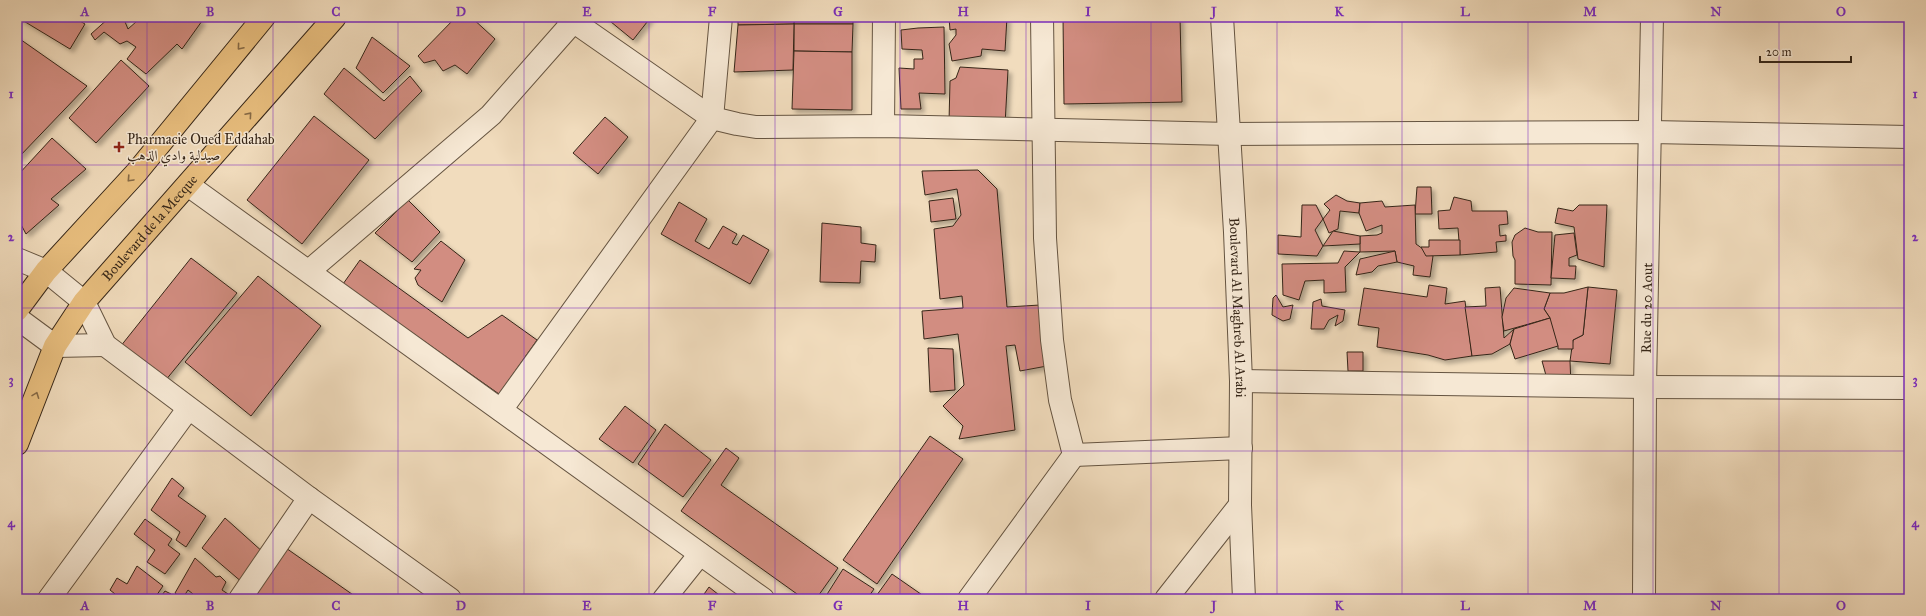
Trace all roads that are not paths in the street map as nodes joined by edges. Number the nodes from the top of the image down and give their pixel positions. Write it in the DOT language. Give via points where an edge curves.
graph roads {
  1 [pos="264,17"];
  2 [pos="335,17"];
  3 [pos="721,17"];
  4 [pos="884,17"];
  5 [pos="1042,17"];
  6 [pos="1222,17"];
  7 [pos="1652,17"];
  8 [pos="570,20"];
  9 [pos="712,118"];
  10 [pos="883,126"];
  11 [pos="1042,129"];
  12 [pos="1651,132"];
  13 [pos="1230,134"];
  14 [pos="1909,137"];
  15 [pos="188,184"];
  16 [pos="17,259"];
  17 [pos="46,271"];
  18 [pos="309,272"];
  19 [pos="84,302"];
  20 [pos="17,310"];
  21 [pos="17,318"];
  22 [pos="105,345"];
  23 [pos="55,346"];
  24 [pos="1241,382"];
  25 [pos="1645,387"];
  26 [pos="1909,388"];
  27 [pos="188,408"];
  28 [pos="501,410"];
  29 [pos="17,444"];
  30 [pos="1241,448"];
  31 [pos="1074,455"];
  32 [pos="309,498"];
  33 [pos="1240,505"];
  34 [pos="700,554"];
  35 [pos="49,599"];
  36 [pos="240,599"];
  37 [pos="450,599"];
  38 [pos="664,599"];
  39 [pos="763,599"];
  40 [pos="969,599"];
  41 [pos="1166,599"];
  42 [pos="1244,599"];
  43 [pos="1644,599"];
  1 -- 17 [label="main road, one-way" via="136,173"];
  15 -- 2 [label="main road, Boulevard de la Mecque, one-way"];
  3 -- 9 [label="street"];
  4 -- 10 [label="street"];
  5 -- 11 [label="street"];
  6 -- 13 [label="street, Boulevard Al Maghreb Al Arabi"];
  7 -- 12 [label="street, Rue du 20 Aout"];
  8 -- 9 [label="street"];
  8 -- 18 [label="street" via="491,115"];
  9 -- 10 [label="street" via="756,127"];
  9 -- 28 [label="street"];
  10 -- 11 [label="street"];
  11 -- 13 [label="street"];
  11 -- 31 [label="street" via="1045,238 1052,340 1060,400"];
  12 -- 13 [label="street"];
  12 -- 14 [label="street"];
  12 -- 25 [label="street, Rue du 20 Aout"];
  13 -- 24 [label="street, Boulevard Al Maghreb Al Arabi"];
  15 -- 18 [label="street"];
  15 -- 19 [label="main road, Boulevard de la Mecque"];
  16 -- 17 [label="street"];
  17 -- 19 [label="street"];
  17 -- 20 [label="main road"];
  18 -- 28 [label="street"];
  19 -- 22 [label="street"];
  19 -- 23 [label="main road, Boulevard de la Mecque"];
  21 -- 23 [label="street"];
  22 -- 23 [label="street"];
  22 -- 27 [label="street"];
  29 -- 23 [label="main road, Boulevard de la Mecque, one-way"];
  24 -- 25 [label="street"];
  24 -- 30 [label="street, Boulevard Al Maghreb Al Arabi"];
  25 -- 26 [label="street"];
  25 -- 43 [label="street, Rue du 20 Aout"];
  27 -- 32 [label="street"];
  27 -- 35 [label="street"];
  28 -- 34 [label="street"];
  30 -- 31 [label="street"];
  30 -- 33 [label="street, Boulevard Al Maghreb Al Arabi"];
  31 -- 40 [label="street"];
  32 -- 36 [label="street"];
  32 -- 37 [label="street"];
  33 -- 41 [label="street"];
  33 -- 42 [label="street, Boulevard Al Maghreb Al Arabi"];
  34 -- 38 [label="street"];
  34 -- 39 [label="street"];
}
